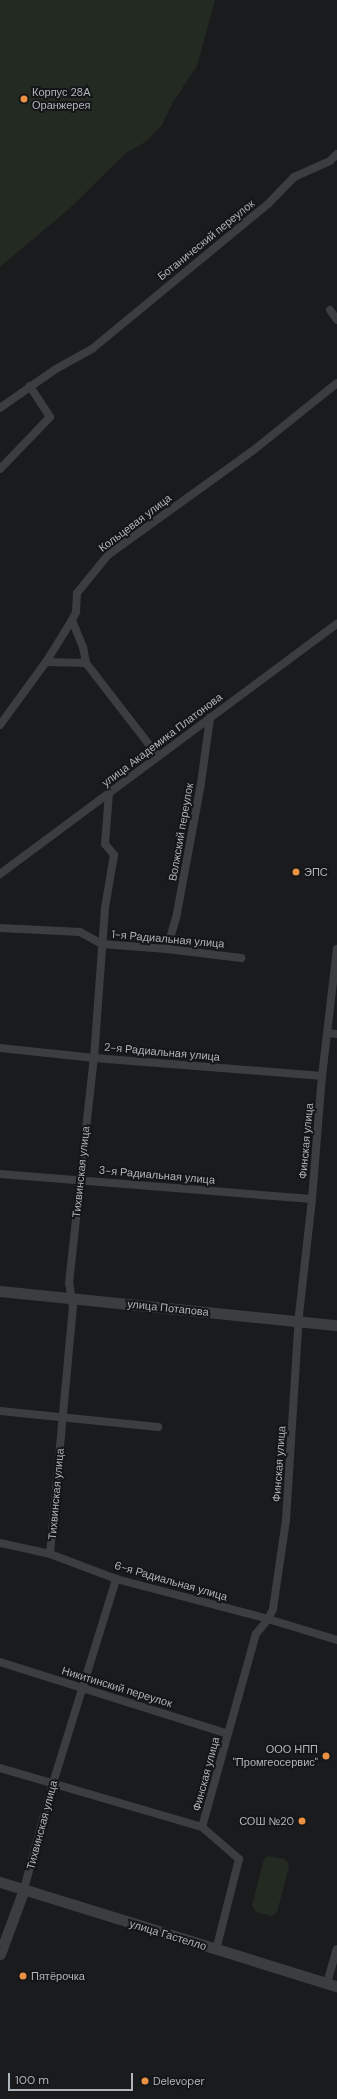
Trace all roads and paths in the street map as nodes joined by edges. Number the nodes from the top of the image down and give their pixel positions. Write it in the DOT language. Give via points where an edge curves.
graph roads {
  1 [pos="337,154"];
  2 [pos="330,310"];
  3 [pos="337,320"];
  4 [pos="337,383"];
  5 [pos="30,386"];
  6 [pos="0,408"];
  7 [pos="0,469"];
  8 [pos="72,620"];
  9 [pos="337,624"];
  10 [pos="46,662"];
  11 [pos="86,663"];
  12 [pos="210,718"];
  13 [pos="0,725"];
  14 [pos="158,756"];
  15 [pos="109,793"];
  16 [pos="0,874"];
  17 [pos="0,928"];
  18 [pos="102,944"];
  19 [pos="166,949"];
  20 [pos="337,949"];
  21 [pos="241,958"];
  22 [pos="333,1034"];
  23 [pos="0,1048"];
  24 [pos="94,1058"];
  25 [pos="322,1076"];
  26 [pos="0,1174"];
  27 [pos="80,1179"];
  28 [pos="312,1200"];
  29 [pos="0,1291"];
  30 [pos="70,1298"];
  31 [pos="299,1321"];
  32 [pos="337,1325"];
  33 [pos="0,1411"];
  34 [pos="63,1417"];
  35 [pos="158,1427"];
  36 [pos="0,1543"];
  37 [pos="50,1554"];
  38 [pos="116,1579"];
  39 [pos="268,1619"];
  40 [pos="337,1640"];
  41 [pos="0,1662"];
  42 [pos="82,1688"];
  43 [pos="228,1734"];
  44 [pos="0,1768"];
  45 [pos="53,1783"];
  46 [pos="202,1827"];
  47 [pos="0,1882"];
  48 [pos="24,1889"];
  49 [pos="337,1949"];
  50 [pos="216,1950"];
  51 [pos="0,1954"];
  52 [pos="332,1985"];
  1 -- 5 [label="street, Ботанический переулок" via="330,161 294,177 268,204 92,348"];
  2 -- 3 [label="street"];
  4 -- 8 [label="street, Кольцевая улица" via="255,449 108,555 76,593 76,612"];
  5 -- 6 [label="street, Ботанический переулок"];
  5 -- 7 [label="street" via="50,417"];
  8 -- 10 [label="street, Кольцевая улица"];
  8 -- 11 [label="street" via="83,647"];
  9 -- 12 [label="street, улица Академика Платонова"];
  10 -- 11 [label="street"];
  10 -- 13 [label="street, Кольцевая улица"];
  11 -- 14 [label="street"];
  12 -- 14 [label="street, улица Академика Платонова"];
  12 -- 19 [label="street, Волжский переулок" via="177,913"];
  14 -- 15 [label="street, улица Академика Платонова"];
  15 -- 16 [label="street, улица Академика Платонова"];
  15 -- 18 [label="street, Тихвинская улица" via="104,844 114,854"];
  17 -- 18 [label="street, 1-я Радиальная улица" via="80,932"];
  18 -- 19 [label="street, 1-я Радиальная улица"];
  18 -- 24 [label="street, Тихвинская улица"];
  19 -- 21 [label="street, 1-я Радиальная улица"];
  20 -- 22 [label="street, Финская улица"];
  22 -- 25 [label="street, Финская улица"];
  23 -- 24 [label="street, 2-я Радиальная улица"];
  24 -- 25 [label="street, 2-я Радиальная улица"];
  24 -- 27 [label="street, Тихвинская улица"];
  25 -- 28 [label="street, Финская улица"];
  26 -- 27 [label="street, 3-я Радиальная улица"];
  27 -- 28 [label="street, 3-я Радиальная улица"];
  27 -- 30 [label="street, Тихвинская улица" via="69,1283"];
  28 -- 31 [label="street, Финская улица"];
  29 -- 30 [label="street, улица Потапова"];
  30 -- 31 [label="street, улица Потапова"];
  30 -- 34 [label="street, Тихвинская улица" via="73,1307"];
  31 -- 32 [label="street, улица Потапова"];
  31 -- 39 [label="street, Финская улица" via="286,1520 273,1609"];
  33 -- 34 [label="street"];
  34 -- 35 [label="street"];
  34 -- 37 [label="street, Тихвинская улица"];
  36 -- 37 [label="street, 6-я Радиальная улица"];
  37 -- 38 [label="street, 6-я Радиальная улица"];
  38 -- 39 [label="street, 6-я Радиальная улица"];
  38 -- 42 [label="street, Тихвинская улица"];
  39 -- 40 [label="street, 6-я Радиальная улица"];
  39 -- 43 [label="street, Финская улица" via="256,1634"];
  41 -- 42 [label="street, Никитинский переулок"];
  42 -- 43 [label="street, Никитинский переулок"];
  42 -- 45 [label="street, Тихвинская улица"];
  43 -- 46 [label="street, Финская улица"];
  44 -- 45 [label="street"];
  45 -- 46 [label="street"];
  45 -- 48 [label="street, Тихвинская улица"];
  46 -- 50 [label="street, Финская улица" via="239,1859"];
  47 -- 48 [label="street, улица Гастелло"];
  48 -- 50 [label="street, улица Гастелло"];
  48 -- 51 [label="street, Тихвинская улица"];
  49 -- 52 [label="street"];
  50 -- 52 [label="street, улица Гастелло"];
}
